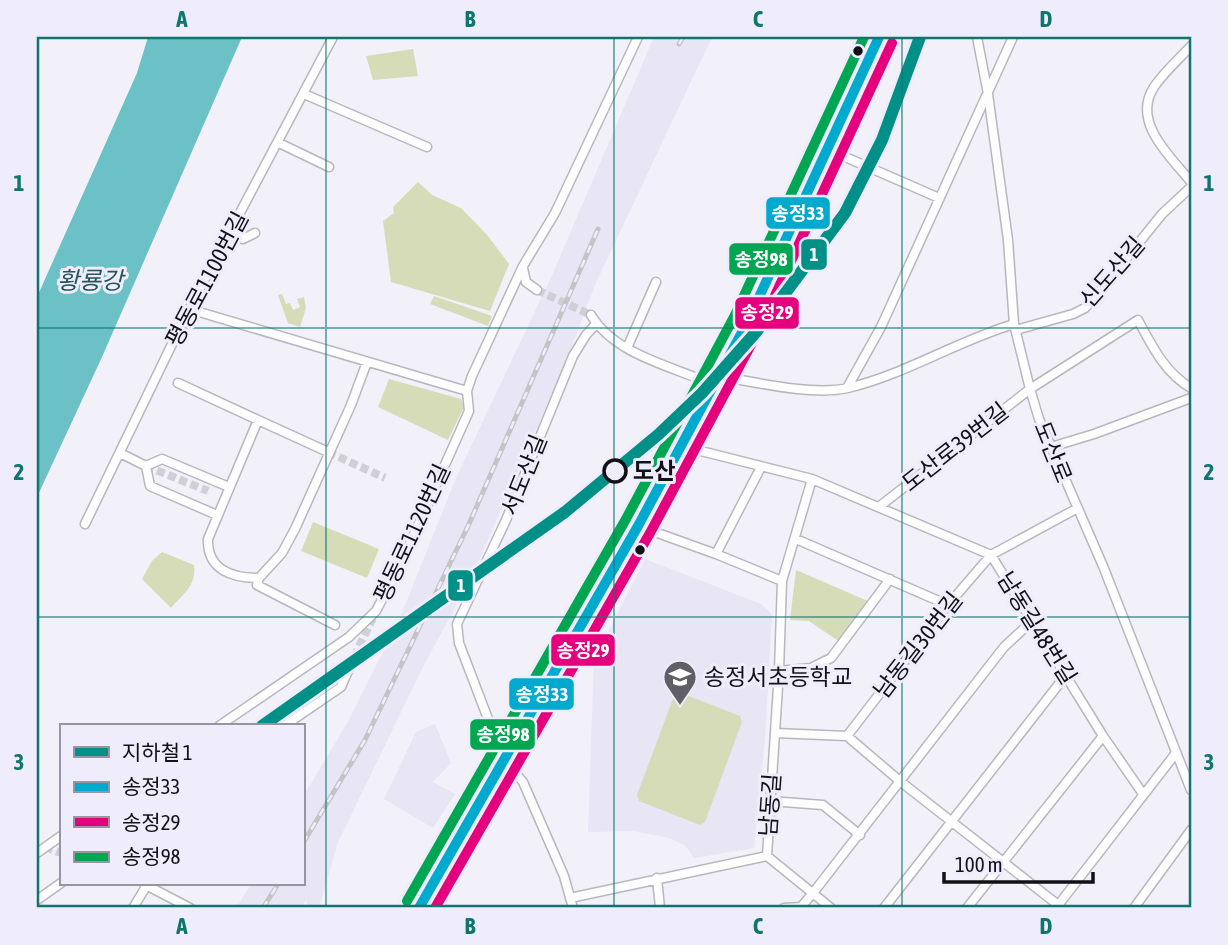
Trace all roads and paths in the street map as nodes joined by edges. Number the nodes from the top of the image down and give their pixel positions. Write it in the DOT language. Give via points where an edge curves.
graph roads {
  1 [pos="333,37"];
  2 [pos="638,37"];
  3 [pos="879,37"];
  4 [pos="977,37"];
  5 [pos="1013,37"];
  6 [pos="1191,46"];
  7 [pos="304,94"];
  8 [pos="988,94"];
  9 [pos="279,143"];
  10 [pos="427,147"];
  11 [pos="827,149"];
  12 [pos="329,167"];
  13 [pos="1191,182"];
  14 [pos="1191,187"];
  15 [pos="939,198"];
  16 [pos="231,233"];
  17 [pos="255,233"];
  18 [pos="523,265"];
  19 [pos="656,282"];
  20 [pos="537,290"];
  21 [pos="190,309"];
  22 [pos="591,315"];
  23 [pos="596,324"];
  24 [pos="1015,327"];
  25 [pos="627,348"];
  26 [pos="368,362"];
  27 [pos="717,380"];
  28 [pos="178,383"];
  29 [pos="847,388"];
  30 [pos="1191,388"];
  31 [pos="1030,389"];
  32 [pos="467,391"];
  33 [pos="1191,398"];
  34 [pos="258,420"];
  35 [pos="681,446"];
  36 [pos="1051,447"];
  37 [pos="328,452"];
  38 [pos="120,453"];
  39 [pos="146,467"];
  40 [pos="761,467"];
  41 [pos="812,480"];
  42 [pos="229,487"];
  43 [pos="880,506"];
  44 [pos="1076,509"];
  45 [pos="217,515"];
  46 [pos="85,524"];
  47 [pos="638,526"];
  48 [pos="796,539"];
  49 [pos="716,554"];
  50 [pos="991,555"];
  51 [pos="259,578"];
  52 [pos="890,579"];
  53 [pos="782,581"];
  54 [pos="948,605"];
  55 [pos="1031,622"];
  56 [pos="335,625"];
  57 [pos="354,657"];
  58 [pos="779,671"];
  59 [pos="1066,675"];
  60 [pos="222,724"];
  61 [pos="287,724"];
  62 [pos="775,733"];
  63 [pos="847,736"];
  64 [pos="1103,736"];
  65 [pos="1176,753"];
  66 [pos="503,758"];
  67 [pos="901,782"];
  68 [pos="1191,790"];
  69 [pos="1143,794"];
  70 [pos="770,801"];
  71 [pos="951,821"];
  72 [pos="1191,830"];
  73 [pos="860,835"];
  74 [pos="60,837"];
  75 [pos="37,853"];
  76 [pos="767,856"];
  77 [pos="1002,863"];
  78 [pos="657,878"];
  79 [pos="60,884"];
  80 [pos="145,886"];
  81 [pos="150,886"];
  82 [pos="813,893"];
  83 [pos="570,898"];
  84 [pos="37,900"];
  85 [pos="1140,900"];
  86 [pos="1058,907"];
  87 [pos="133,908"];
  88 [pos="190,908"];
  89 [pos="419,908"];
  90 [pos="573,908"];
  91 [pos="660,908"];
  92 [pos="784,908"];
  93 [pos="831,908"];
  94 [pos="884,908"];
  95 [pos="967,908"];
  96 [pos="1134,908"];
  97 [pos="1149,908"];
  1 -- 7 [label="street, 평동로1100번길"];
  2 -- 18 [label="street, 평동로1120번길" via="555,213"];
  3 -- 11 [label="main road"];
  4 -- 8 [label="street, 도산로"];
  5 -- 8 [label="street"];
  6 -- 13 [label="street" via="1152,89 1147,112 1153,133"];
  7 -- 9 [label="street, 평동로1100번길"];
  7 -- 10 [label="street"];
  8 -- 15 [label="street"];
  8 -- 24 [label="street, 도산로"];
  9 -- 12 [label="street"];
  9 -- 16 [label="street, 평동로1100번길"];
  11 -- 15 [label="street"];
  11 -- 27 [label="main road"];
  14 -- 24 [label="street, 신도산길" via="1162,214 1085,308"];
  15 -- 29 [label="street" via="881,327"];
  16 -- 17 [label="street" via="243,239"];
  16 -- 21 [label="street, 평동로1100번길"];
  18 -- 20 [label="street" via="526,282"];
  18 -- 32 [label="street, 평동로1120번길"];
  19 -- 25 [label="street"];
  21 -- 26 [label="street"];
  21 -- 38 [label="street, 평동로1100번길"];
  22 -- 23 [label="street"];
  23 -- 25 [label="street, 신도산길"];
  23 -- 66 [label="street, 서도산길" via="573,355 506,520 457,624"];
  24 -- 29 [label="street, 신도산길" via="995,330 916,365"];
  24 -- 31 [label="street, 도산로"];
  25 -- 27 [label="street, 신도산길"];
  26 -- 32 [label="street"];
  26 -- 37 [label="street"];
  27 -- 29 [label="street, 신도산길" via="814,390"];
  27 -- 35 [label="main road"];
  28 -- 34 [label="street"];
  30 -- 31 [label="street, 도산로39번길" via="1168,369 1139,320"];
  31 -- 36 [label="street, 도산로"];
  31 -- 43 [label="street, 도산로39번길"];
  32 -- 60 [label="street, 평동로1120번길" via="469,411 374,615"];
  33 -- 36 [label="street"];
  34 -- 37 [label="street"];
  34 -- 42 [label="street"];
  35 -- 40 [label="street, 남동길48번길"];
  35 -- 47 [label="main road"];
  36 -- 44 [label="street, 도산로"];
  37 -- 51 [label="street" via="282,553"];
  38 -- 39 [label="street"];
  38 -- 46 [label="street, 평동로1100번길"];
  39 -- 42 [label="street" via="162,459"];
  39 -- 45 [label="street" via="150,486"];
  40 -- 41 [label="street, 남동길48번길"];
  40 -- 49 [label="street"];
  41 -- 43 [label="street, 남동길48번길"];
  41 -- 48 [label="street, 남동길"];
  42 -- 45 [label="street"];
  43 -- 50 [label="street, 남동길48번길"];
  44 -- 50 [label="street"];
  44 -- 65 [label="street, 도산로"];
  45 -- 51 [label="street" via="208,539 216,566 227,574"];
  47 -- 49 [label="street"];
  47 -- 66 [label="main road"];
  48 -- 52 [label="street"];
  48 -- 53 [label="street, 남동길"];
  49 -- 53 [label="street"];
  50 -- 54 [label="street, 남동길30번길"];
  50 -- 55 [label="street, 남동길48번길"];
  51 -- 56 [label="street" via="257,585"];
  52 -- 54 [label="street"];
  52 -- 58 [label="street" via="831,658 810,668"];
  53 -- 58 [label="street, 남동길"];
  54 -- 63 [label="street, 남동길30번길"];
  55 -- 59 [label="street, 남동길48번길"];
  55 -- 67 [label="street" via="1004,647"];
  57 -- 61 [label="street" via="341,687"];
  58 -- 62 [label="street, 남동길"];
  59 -- 64 [label="street, 남동길48번길"];
  59 -- 71 [label="street"];
  62 -- 63 [label="street"];
  62 -- 70 [label="street, 남동길"];
  63 -- 67 [label="street"];
  64 -- 69 [label="street, 남동길48번길"];
  64 -- 77 [label="street"];
  65 -- 68 [label="street, 도산로"];
  65 -- 69 [label="street"];
  66 -- 83 [label="street, 서도산길" via="523,782"];
  66 -- 89 [label="main road"];
  67 -- 71 [label="street"];
  67 -- 73 [label="street"];
  69 -- 86 [label="street"];
  70 -- 73 [label="street" via="823,805"];
  70 -- 76 [label="street, 남동길"];
  71 -- 77 [label="street"];
  71 -- 94 [label="street"];
  72 -- 85 [label="street"];
  73 -- 82 [label="street"];
  74 -- 75 [label="street"];
  76 -- 78 [label="street"];
  76 -- 82 [label="street, 남동길"];
  77 -- 86 [label="street"];
  77 -- 95 [label="street"];
  78 -- 83 [label="street"];
  78 -- 91 [label="street"];
  79 -- 84 [label="street"];
  80 -- 87 [label="street"];
  81 -- 88 [label="street"];
  82 -- 92 [label="street" via="801,907"];
  82 -- 93 [label="street, 남동길"];
  83 -- 90 [label="street, 서도산길"];
  85 -- 96 [label="street"];
  85 -- 97 [label="street"];
}
